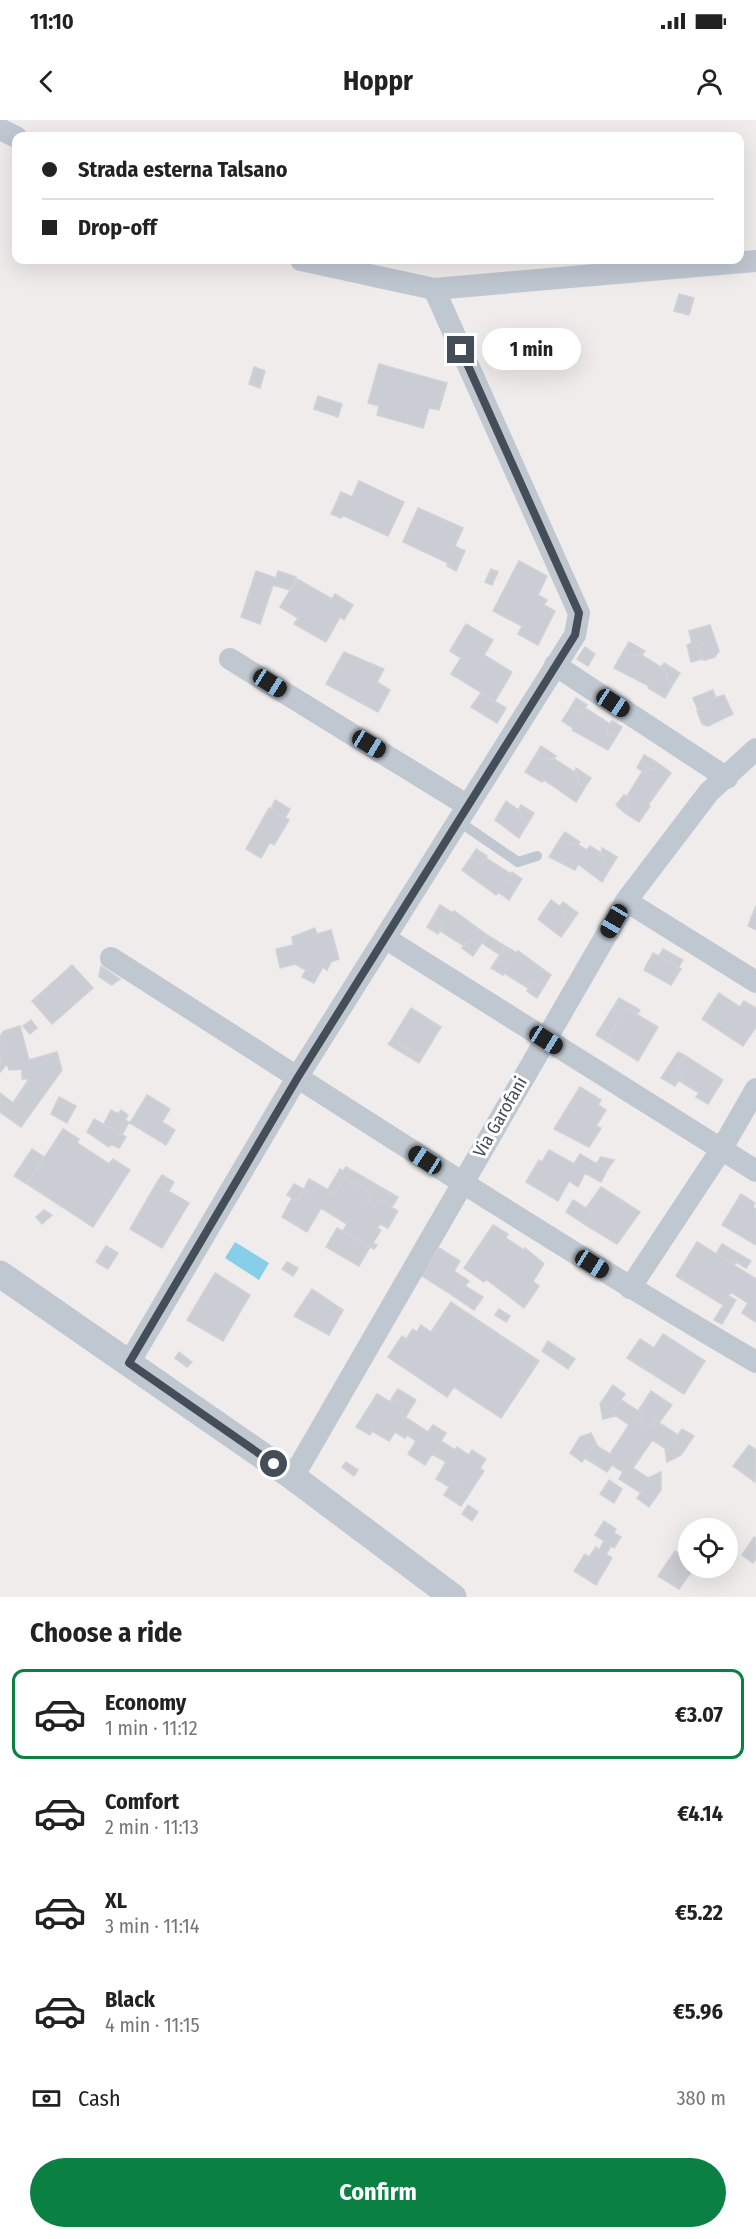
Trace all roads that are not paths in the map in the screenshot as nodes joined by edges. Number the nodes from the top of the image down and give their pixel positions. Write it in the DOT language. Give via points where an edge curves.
graph roads {
  1 [pos="319,264"];
  2 [pos="722,264"];
  3 [pos="434,289"];
  4 [pos="230,659"];
  5 [pos="555,665"];
  6 [pos="756,749"];
  7 [pos="727,778"];
  8 [pos="463,814"];
  9 [pos="537,856"];
  10 [pos="626,901"];
  11 [pos="385,938"];
  12 [pos="111,958"];
  13 [pos="756,982"];
  14 [pos="546,1040"];
  15 [pos="298,1077"];
  16 [pos="756,1089"];
  17 [pos="721,1150"];
  18 [pos="756,1171"];
  19 [pos="462,1183"];
  20 [pos="0,1274"];
  21 [pos="630,1288"];
  22 [pos="756,1362"];
  23 [pos="129,1363"];
  24 [pos="293,1477"];
  25 [pos="453,1597"];
  1 -- 3 [label="street"];
  2 -- 3 [label="street"];
  3 -- 5 [label="street" via="579,613 575,635"];
  4 -- 8 [label="street"];
  5 -- 7 [label="street"];
  5 -- 8 [label="street"];
  6 -- 7 [label="street, Via Garofani"];
  7 -- 10 [label="street, Via Garofani" via="710,792"];
  8 -- 9 [label="lane" via="518,862"];
  8 -- 11 [label="street"];
  10 -- 13 [label="street"];
  10 -- 14 [label="street, Via Garofani"];
  11 -- 14 [label="street"];
  11 -- 15 [label="street"];
  12 -- 15 [label="street"];
  14 -- 17 [label="street"];
  14 -- 19 [label="street, Via Garofani"];
  15 -- 19 [label="street"];
  15 -- 23 [label="street"];
  16 -- 17 [label="street"];
  17 -- 18 [label="street"];
  17 -- 21 [label="street"];
  19 -- 21 [label="street"];
  19 -- 24 [label="street, Via Garofani"];
  20 -- 23 [label="street"];
  21 -- 22 [label="street"];
  23 -- 24 [label="street"];
  24 -- 25 [label="street"];
}
